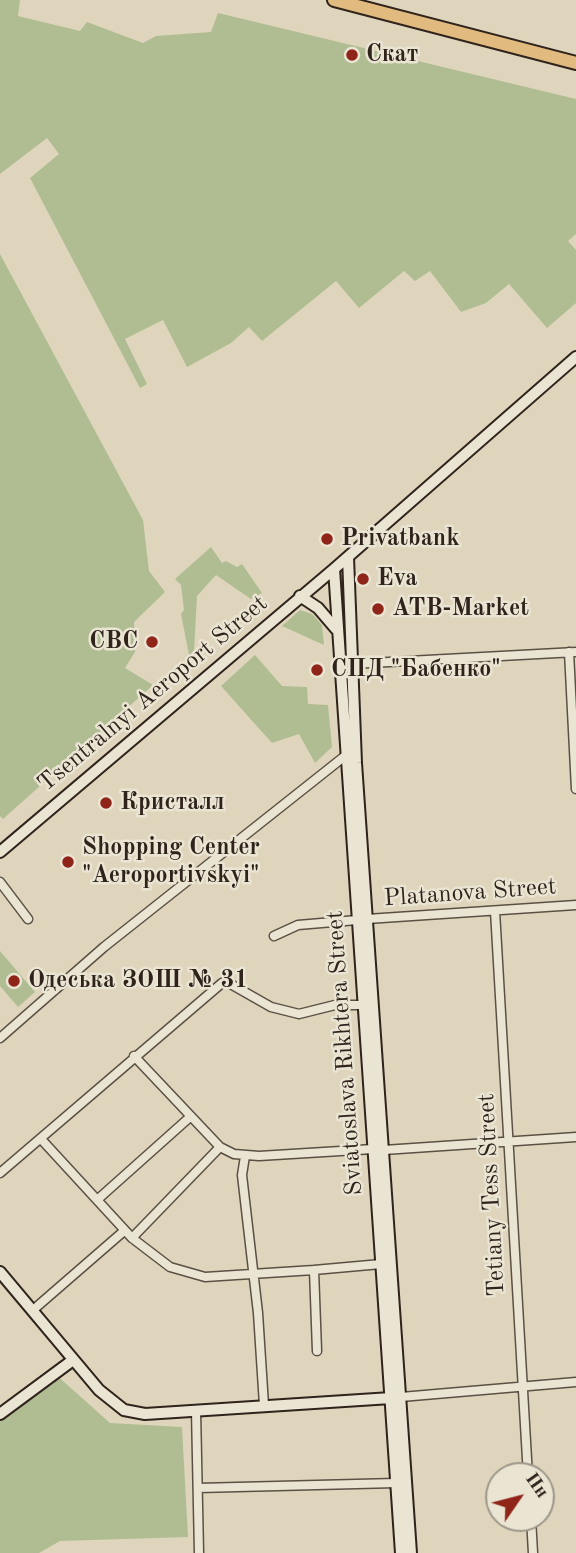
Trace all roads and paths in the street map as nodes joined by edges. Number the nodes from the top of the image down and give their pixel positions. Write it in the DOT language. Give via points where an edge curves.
graph roads {
  1 [pos="334,0"];
  2 [pos="576,63"];
  3 [pos="576,357"];
  4 [pos="348,557"];
  5 [pos="334,569"];
  6 [pos="300,596"];
  7 [pos="337,631"];
  8 [pos="574,651"];
  9 [pos="352,664"];
  10 [pos="345,756"];
  11 [pos="576,789"];
  12 [pos="0,852"];
  13 [pos="0,883"];
  14 [pos="576,905"];
  15 [pos="495,911"];
  16 [pos="28,919"];
  17 [pos="362,919"];
  18 [pos="274,936"];
  19 [pos="363,1006"];
  20 [pos="0,1038"];
  21 [pos="134,1056"];
  22 [pos="190,1117"];
  23 [pos="576,1136"];
  24 [pos="41,1139"];
  25 [pos="509,1141"];
  26 [pos="220,1147"];
  27 [pos="379,1149"];
  28 [pos="245,1156"];
  29 [pos="0,1173"];
  30 [pos="97,1200"];
  31 [pos="124,1230"];
  32 [pos="132,1238"];
  33 [pos="382,1264"];
  34 [pos="314,1270"];
  35 [pos="0,1272"];
  36 [pos="254,1275"];
  37 [pos="33,1310"];
  38 [pos="317,1351"];
  39 [pos="73,1360"];
  40 [pos="576,1382"];
  41 [pos="523,1386"];
  42 [pos="396,1397"];
  43 [pos="264,1405"];
  44 [pos="197,1410"];
  45 [pos="1,1411"];
  46 [pos="527,1462"];
  47 [pos="396,1483"];
  48 [pos="198,1488"];
  49 [pos="532,1532"];
  50 [pos="199,1553"];
  51 [pos="401,1553"];
  52 [pos="411,1553"];
  53 [pos="533,1553"];
  1 -- 2 [label="main road"];
  3 -- 4 [label="main road"];
  4 -- 5 [label="main road"];
  4 -- 9 [label="main road, Sviatoslava Rikhtera Street"];
  5 -- 6 [label="main road, Tsentralnyi Aeroport Street"];
  5 -- 7 [label="main road, Sviatoslava Rikhtera Street"];
  6 -- 7 [label="main road" via="318,608"];
  6 -- 12 [label="main road, Tsentralnyi Aeroport Street"];
  7 -- 10 [label="main road, Sviatoslava Rikhtera Street"];
  8 -- 9 [label="street"];
  8 -- 11 [label="street"];
  9 -- 17 [label="main road, Sviatoslava Rikhtera Street"];
  10 -- 17 [label="main road, Sviatoslava Rikhtera Street"];
  10 -- 20 [label="street" via="104,947"];
  13 -- 16 [label="street"];
  14 -- 15 [label="street, Platanova Street"];
  15 -- 17 [label="street, Platanova Street"];
  15 -- 25 [label="street, Tetiany Tess Street"];
  17 -- 18 [label="street, Platanova Street" via="298,925"];
  17 -- 19 [label="main road, Sviatoslava Rikhtera Street"];
  17 -- 27 [label="main road, Sviatoslava Rikhtera Street"];
  19 -- 21 [label="street" via="335,1005 299,1014 271,1006 227,982"];
  19 -- 27 [label="main road, Sviatoslava Rikhtera Street"];
  21 -- 22 [label="street"];
  21 -- 24 [label="street"];
  22 -- 26 [label="street"];
  22 -- 30 [label="street"];
  23 -- 25 [label="street"];
  24 -- 29 [label="street"];
  24 -- 30 [label="street"];
  25 -- 27 [label="street"];
  25 -- 41 [label="street, Tetiany Tess Street"];
  26 -- 28 [label="street"];
  26 -- 32 [label="street"];
  27 -- 28 [label="street"];
  27 -- 33 [label="main road, Sviatoslava Rikhtera Street"];
  27 -- 42 [label="main road, Sviatoslava Rikhtera Street"];
  28 -- 36 [label="street" via="242,1175"];
  30 -- 31 [label="street"];
  31 -- 32 [label="street"];
  31 -- 37 [label="street"];
  32 -- 36 [label="street" via="170,1267 205,1277"];
  33 -- 34 [label="street"];
  33 -- 42 [label="main road, Sviatoslava Rikhtera Street"];
  34 -- 36 [label="street"];
  34 -- 38 [label="street"];
  35 -- 37 [label="main road"];
  36 -- 43 [label="street"];
  37 -- 39 [label="main road"];
  39 -- 44 [label="main road" via="124,1410"];
  39 -- 45 [label="main road"];
  40 -- 41 [label="street"];
  41 -- 42 [label="street"];
  41 -- 46 [label="street, Tetiany Tess Street"];
  42 -- 43 [label="main road"];
  42 -- 47 [label="main road, Sviatoslava Rikhtera Street"];
  42 -- 52 [label="main road, Sviatoslava Rikhtera Street"];
  43 -- 44 [label="main road"];
  44 -- 48 [label="street"];
  47 -- 48 [label="street"];
  47 -- 51 [label="main road, Sviatoslava Rikhtera Street"];
  48 -- 50 [label="street"];
  49 -- 53 [label="street"];
}
